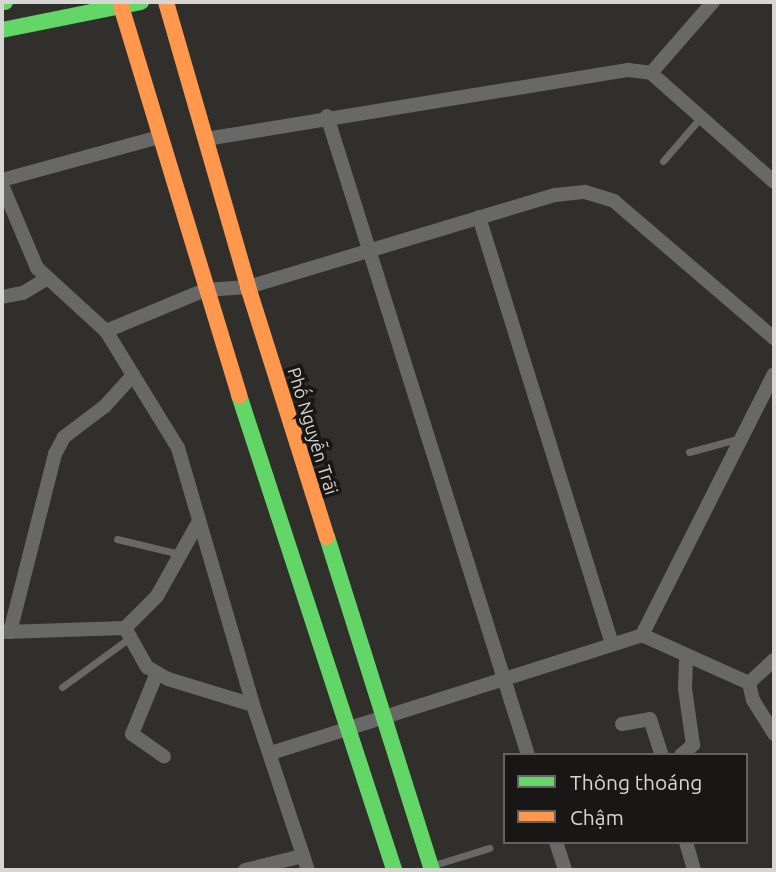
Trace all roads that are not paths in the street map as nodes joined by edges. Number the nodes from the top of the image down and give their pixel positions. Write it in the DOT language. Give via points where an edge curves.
graph roads {
  1 [pos="141,2"];
  2 [pos="166,2"];
  3 [pos="713,2"];
  4 [pos="121,6"];
  5 [pos="2,30"];
  6 [pos="652,72"];
  7 [pos="327,116"];
  8 [pos="702,117"];
  9 [pos="159,137"];
  10 [pos="206,139"];
  11 [pos="663,161"];
  12 [pos="2,182"];
  13 [pos="774,183"];
  14 [pos="479,217"];
  15 [pos="371,252"];
  16 [pos="46,279"];
  17 [pos="248,287"];
  18 [pos="205,290"];
  19 [pos="2,298"];
  20 [pos="106,331"];
  21 [pos="774,338"];
  22 [pos="774,374"];
  23 [pos="133,375"];
  24 [pos="741,438"];
  25 [pos="689,452"];
  26 [pos="198,523"];
  27 [pos="117,540"];
  28 [pos="180,554"];
  29 [pos="6,632"];
  30 [pos="127,634"];
  31 [pos="642,635"];
  32 [pos="612,643"];
  33 [pos="686,656"];
  34 [pos="774,660"];
  35 [pos="157,673"];
  36 [pos="503,676"];
  37 [pos="749,683"];
  38 [pos="62,687"];
  39 [pos="253,705"];
  40 [pos="382,715"];
  41 [pos="622,724"];
  42 [pos="348,727"];
  43 [pos="774,734"];
  44 [pos="271,752"];
  45 [pos="527,753"];
  46 [pos="661,753"];
  47 [pos="683,753"];
  48 [pos="164,756"];
  49 [pos="557,844"];
  50 [pos="687,844"];
  51 [pos="489,848"];
  52 [pos="305,863"];
  53 [pos="431,868"];
  54 [pos="245,870"];
  55 [pos="394,870"];
  56 [pos="565,870"];
  57 [pos="694,870"];
  1 -- 4 [label="main road"];
  2 -- 10 [label="main road, Phố Nguyễn Trãi"];
  3 -- 6 [label="street"];
  4 -- 5 [label="main road"];
  4 -- 9 [label="main road"];
  6 -- 7 [label="street" via="609,71"];
  6 -- 8 [label="street"];
  7 -- 10 [label="street"];
  7 -- 15 [label="street"];
  8 -- 11 [label="lane"];
  8 -- 13 [label="street"];
  9 -- 12 [label="street"];
  9 -- 18 [label="main road"];
  10 -- 17 [label="main road, Phố Nguyễn Trãi"];
  12 -- 16 [label="street" via="32,259"];
  14 -- 15 [label="street"];
  14 -- 21 [label="street" via="555,195 601,194"];
  14 -- 32 [label="street"];
  15 -- 17 [label="street"];
  15 -- 36 [label="street"];
  16 -- 19 [label="street" via="23,293"];
  16 -- 20 [label="street"];
  17 -- 18 [label="street"];
  17 -- 40 [label="main road, Phố Nguyễn Trãi"];
  18 -- 20 [label="street"];
  18 -- 42 [label="main road"];
  20 -- 23 [label="street"];
  22 -- 24 [label="street"];
  23 -- 26 [label="street" via="178,448"];
  23 -- 29 [label="street" via="59,445"];
  24 -- 25 [label="lane"];
  24 -- 31 [label="street"];
  26 -- 28 [label="street"];
  26 -- 39 [label="street"];
  27 -- 28 [label="lane"];
  28 -- 30 [label="street" via="157,596"];
  29 -- 30 [label="street"];
  30 -- 35 [label="street" via="147,667"];
  30 -- 38 [label="lane"];
  31 -- 32 [label="street"];
  31 -- 33 [label="street"];
  32 -- 36 [label="street"];
  33 -- 37 [label="street"];
  33 -- 47 [label="street" via="685,689 693,745"];
  34 -- 37 [label="street"];
  35 -- 39 [label="street"];
  35 -- 48 [label="street" via="132,734"];
  36 -- 40 [label="street"];
  36 -- 45 [label="street"];
  37 -- 43 [label="street" via="753,700"];
  39 -- 44 [label="street"];
  40 -- 42 [label="street"];
  40 -- 53 [label="main road, Phố Nguyễn Trãi"];
  41 -- 46 [label="street" via="650,719"];
  42 -- 44 [label="street"];
  42 -- 55 [label="main road"];
  44 -- 52 [label="street"];
  49 -- 56 [label="street"];
  50 -- 57 [label="street"];
  51 -- 53 [label="lane"];
  52 -- 54 [label="street"];
}
